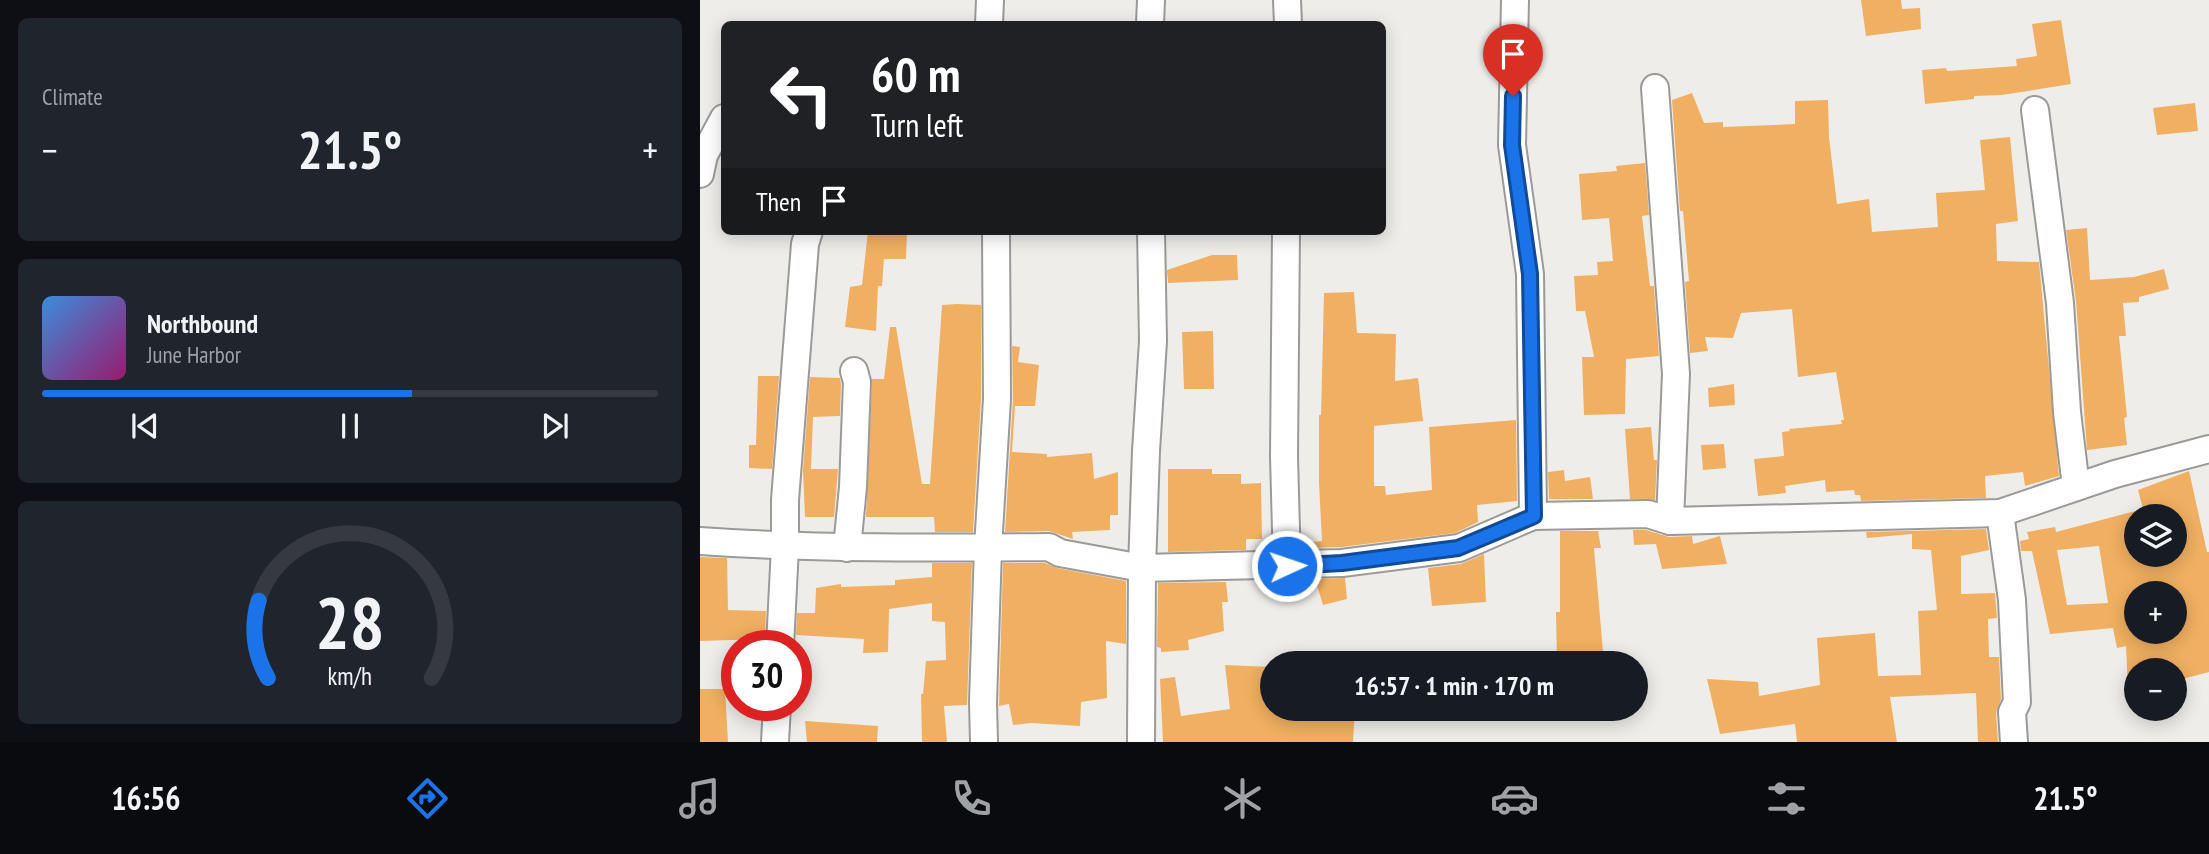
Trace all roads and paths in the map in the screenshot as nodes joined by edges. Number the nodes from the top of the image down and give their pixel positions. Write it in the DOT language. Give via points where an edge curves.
graph roads {
  1 [pos="990,0"];
  2 [pos="1151,0"];
  3 [pos="1287,0"];
  4 [pos="1515,0"];
  5 [pos="989,21"];
  6 [pos="1150,21"];
  7 [pos="1288,21"];
  8 [pos="1655,88"];
  9 [pos="2035,110"];
  10 [pos="721,124"];
  11 [pos="700,174"];
  12 [pos="808,235"];
  13 [pos="996,235"];
  14 [pos="1152,235"];
  15 [pos="1286,235"];
  16 [pos="854,371"];
  17 [pos="2209,449"];
  18 [pos="2076,487"];
  19 [pos="2000,513"];
  20 [pos="1534,516"];
  21 [pos="1670,521"];
  22 [pos="700,541"];
  23 [pos="785,547"];
  24 [pos="847,548"];
  25 [pos="988,548"];
  26 [pos="1287,566"];
  27 [pos="1142,568"];
  28 [pos="781,630"];
  29 [pos="776,721"];
  30 [pos="775,742"];
  31 [pos="984,742"];
  32 [pos="1141,742"];
  33 [pos="2014,742"];
  1 -- 5 [label="street"];
  2 -- 6 [label="street"];
  3 -- 7 [label="street"];
  4 -- 20 [label="street" via="1512,145 1530,274"];
  8 -- 21 [label="street" via="1676,374"];
  9 -- 18 [label="street" via="2060,303"];
  10 -- 11 [label="street" via="704,155"];
  12 -- 23 [label="street"];
  13 -- 25 [label="street" via="998,399"];
  14 -- 27 [label="street" via="1153,341"];
  15 -- 26 [label="street"];
  16 -- 24 [label="street" via="858,382"];
  17 -- 18 [label="street"];
  18 -- 19 [label="street"];
  19 -- 21 [label="street"];
  19 -- 33 [label="street" via="2012,600 2017,702 2012,712"];
  20 -- 21 [label="street" via="1648,513"];
  20 -- 26 [label="street" via="1458,548"];
  22 -- 23 [label="street"];
  23 -- 24 [label="street"];
  23 -- 28 [label="street"];
  24 -- 25 [label="street"];
  25 -- 27 [label="street" via="1049,547"];
  25 -- 31 [label="street"];
  26 -- 27 [label="street"];
  27 -- 32 [label="street"];
  29 -- 30 [label="street"];
}
